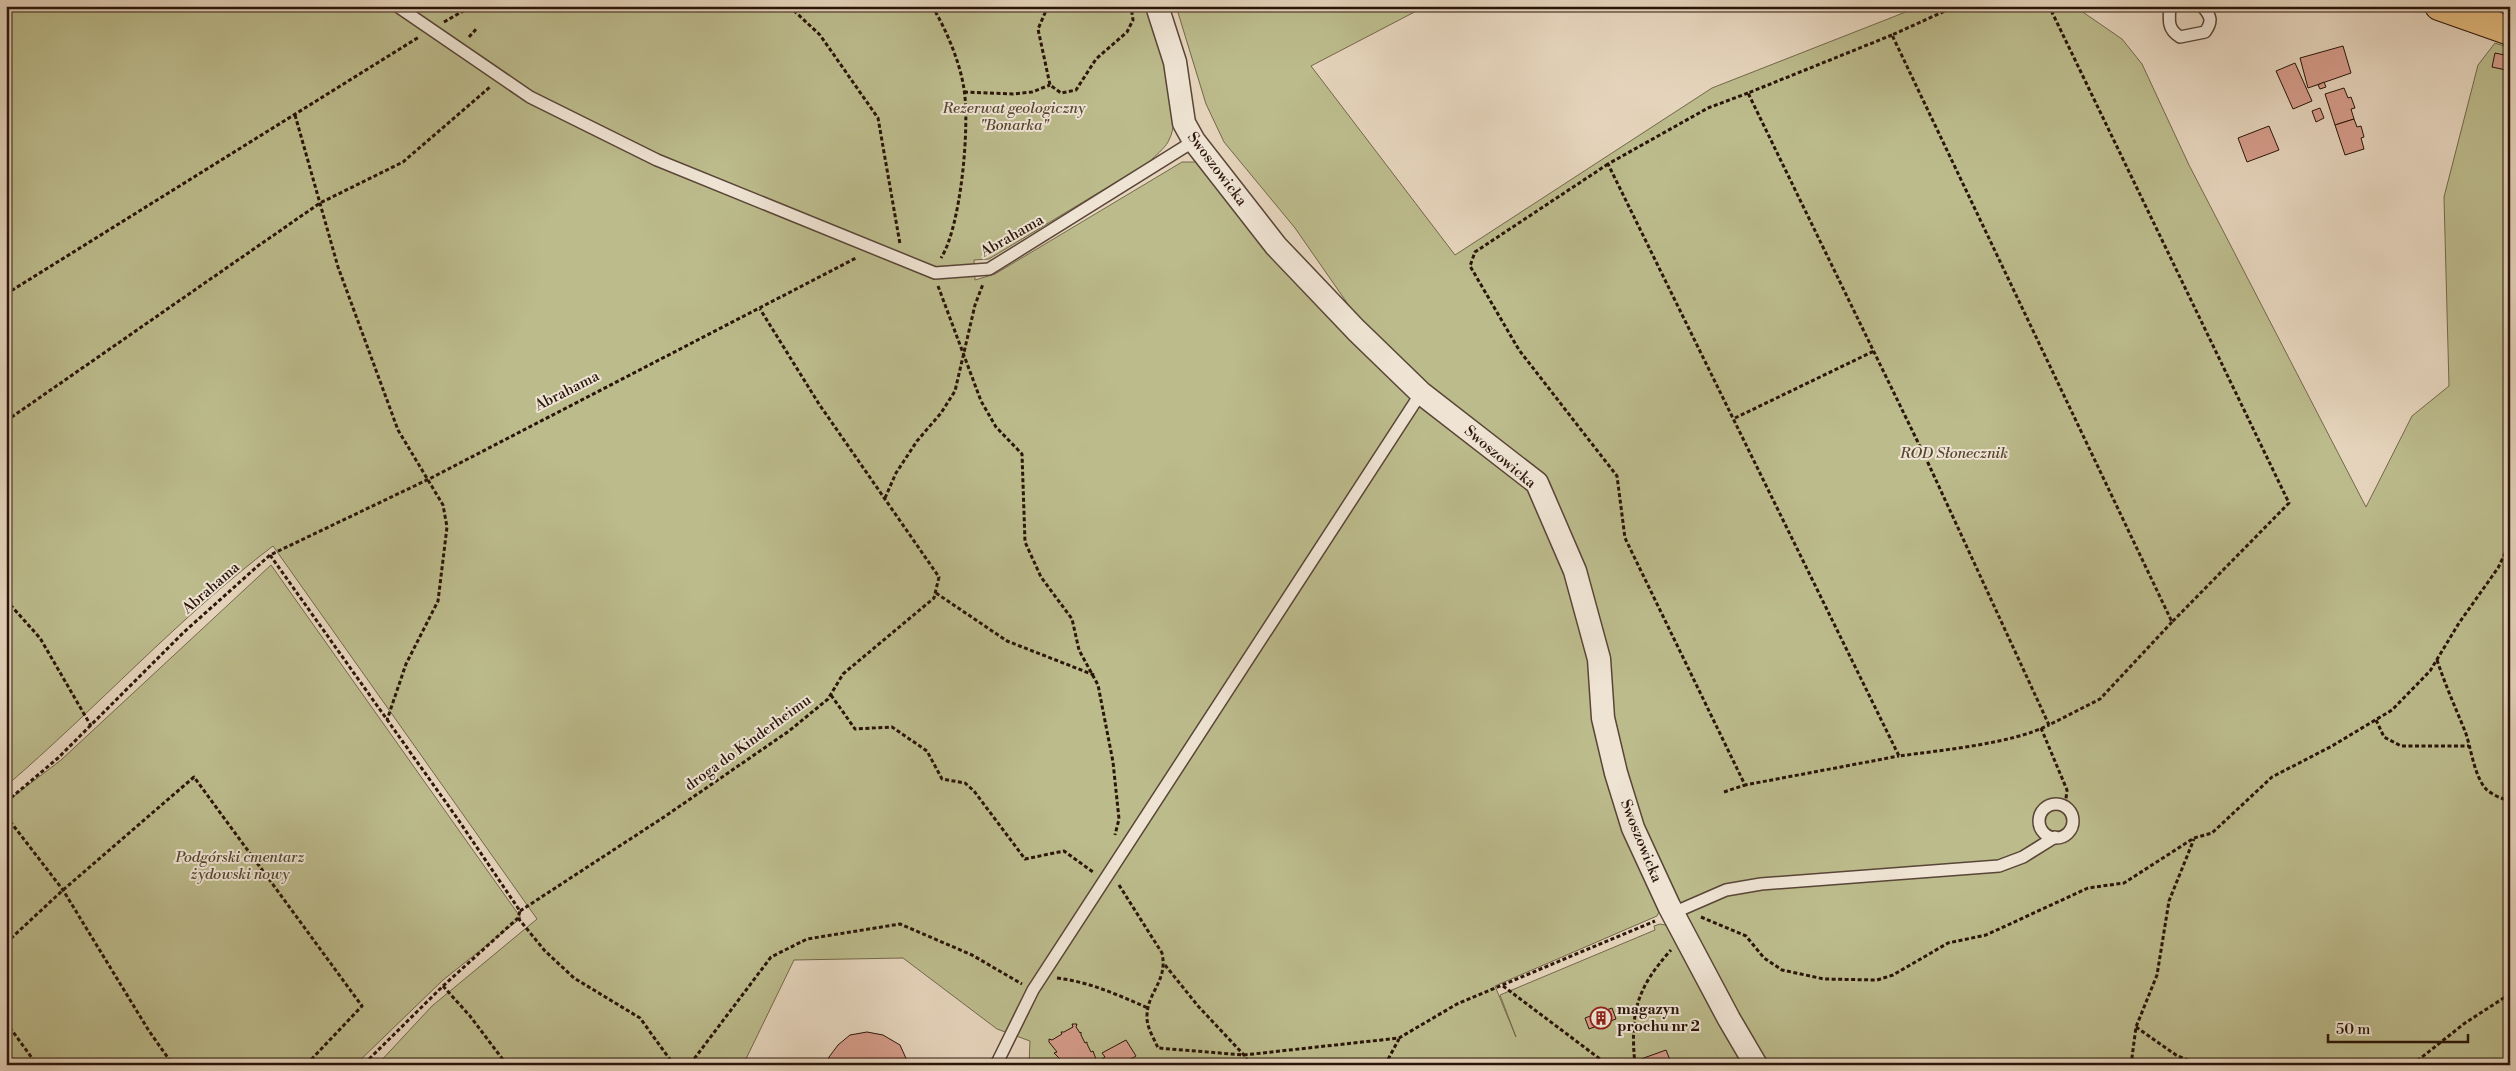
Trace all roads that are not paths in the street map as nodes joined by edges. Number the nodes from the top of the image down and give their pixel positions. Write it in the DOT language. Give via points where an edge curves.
graph roads {
  1 [pos="397,6"];
  2 [pos="1157,6"];
  3 [pos="2170,6"];
  4 [pos="2202,6"];
  5 [pos="2439,6"];
  6 [pos="2496,6"];
  7 [pos="2510,12"];
  8 [pos="2510,31"];
  9 [pos="1194,141"];
  10 [pos="1420,393"];
  11 [pos="2055,838"];
  12 [pos="1673,914"];
  13 [pos="996,1065"];
  14 [pos="1756,1065"];
  1 -- 9 [label="lane, Abrahama" via="530,96 657,160 932,272 989,270"];
  2 -- 9 [label="street, Swoszowicka" via="1175,62 1184,123"];
  3 -- 4 [label="lane" via="2169,26 2180,37 2205,32 2211,24 2210,15"];
  5 -- 8 [label="main road"];
  6 -- 7 [label="main road"];
  9 -- 10 [label="street, Swoszowicka" via="1276,246"];
  10 -- 12 [label="street, Swoszowicka" via="1537,484 1576,570 1599,660 1603,718 1633,828"];
  10 -- 13 [label="lane" via="1033,990"];
  11 -- 11 [label="lane" via="2045,833 2040,818 2050,806 2060,804 2072,815 2072,826 2066,835"];
  11 -- 12 [label="lane" via="2023,857 1999,866 1761,884 1726,890"];
  12 -- 14 [label="street, Swoszowicka"];
}
